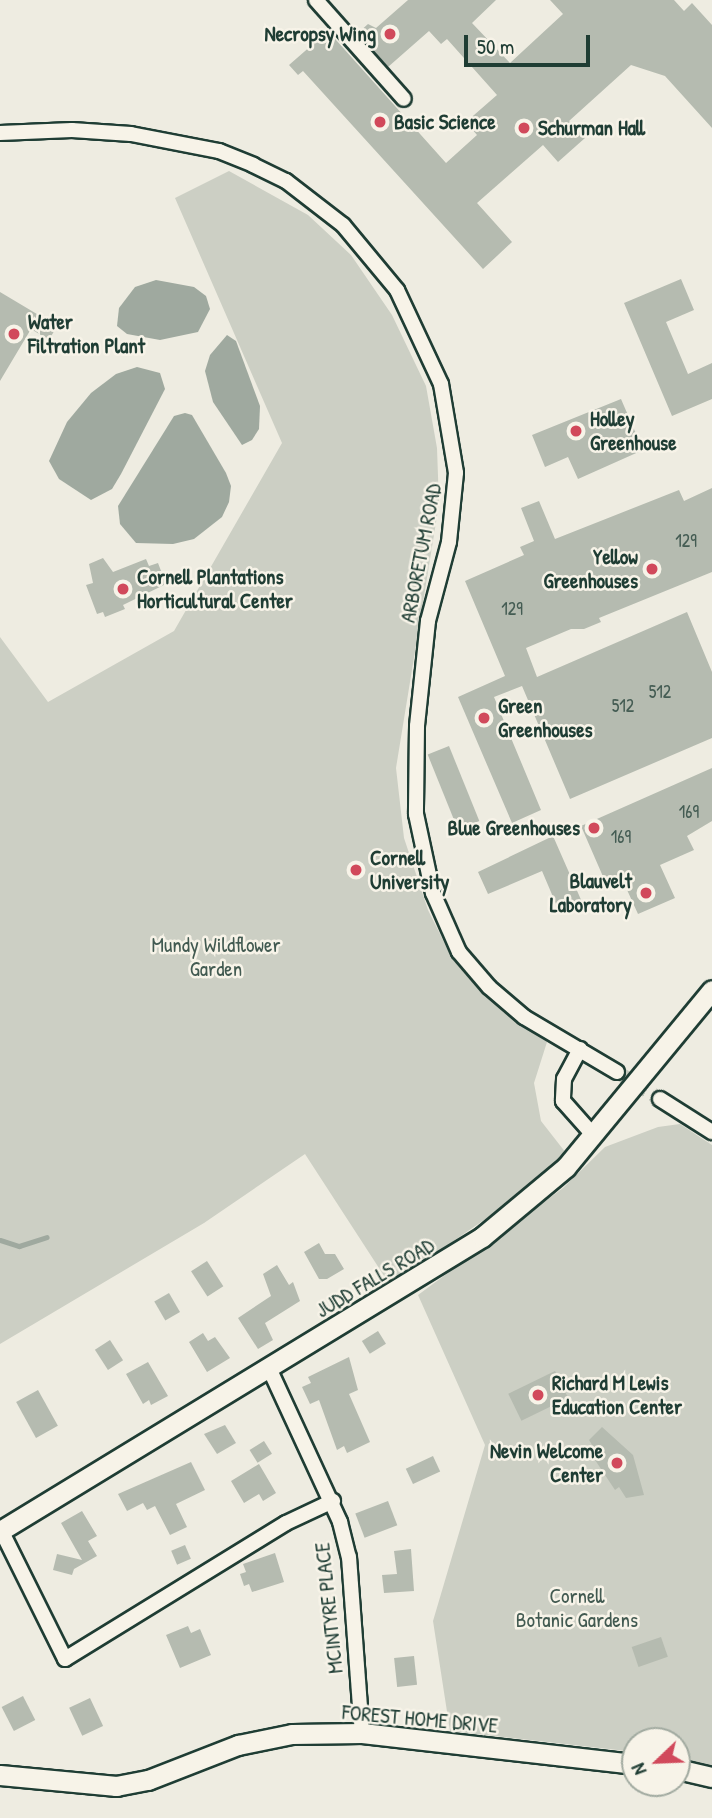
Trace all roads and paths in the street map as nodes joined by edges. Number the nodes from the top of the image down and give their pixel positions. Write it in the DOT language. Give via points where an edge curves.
graph roads {
  1 [pos="316,0"];
  2 [pos="404,99"];
  3 [pos="0,133"];
  4 [pos="712,990"];
  5 [pos="580,1049"];
  6 [pos="617,1072"];
  7 [pos="660,1099"];
  8 [pos="712,1132"];
  9 [pos="594,1136"];
  10 [pos="269,1368"];
  11 [pos="333,1502"];
  12 [pos="0,1531"];
  13 [pos="362,1733"];
  14 [pos="621,1762"];
  15 [pos="691,1772"];
  16 [pos="0,1775"];
  17 [pos="712,1777"];
  1 -- 2 [label="street"];
  3 -- 5 [label="street, ARBORETUM ROAD" via="72,130 131,134 219,151 253,164 286,181 344,225 397,290 441,384 456,473 449,542 428,621 417,726 416,814 423,854 448,931 473,970 524,1017"];
  4 -- 9 [label="street, JUDD FALLS ROAD"];
  5 -- 6 [label="street, ARBORETUM ROAD"];
  5 -- 9 [label="street" via="564,1079 563,1101"];
  7 -- 8 [label="street"];
  9 -- 10 [label="street, JUDD FALLS ROAD" via="566,1167 482,1237"];
  10 -- 11 [label="street, MCINTYRE PLACE"];
  10 -- 12 [label="street, JUDD FALLS ROAD"];
  11 -- 12 [label="street" via="275,1530 65,1659"];
  11 -- 13 [label="street, MCINTYRE PLACE" via="349,1557"];
  13 -- 14 [label="street, FOREST HOME DRIVE"];
  13 -- 16 [label="street, FOREST HOME DRIVE" via="292,1734 238,1745 148,1780 116,1786"];
  15 -- 17 [label="street"];
}
